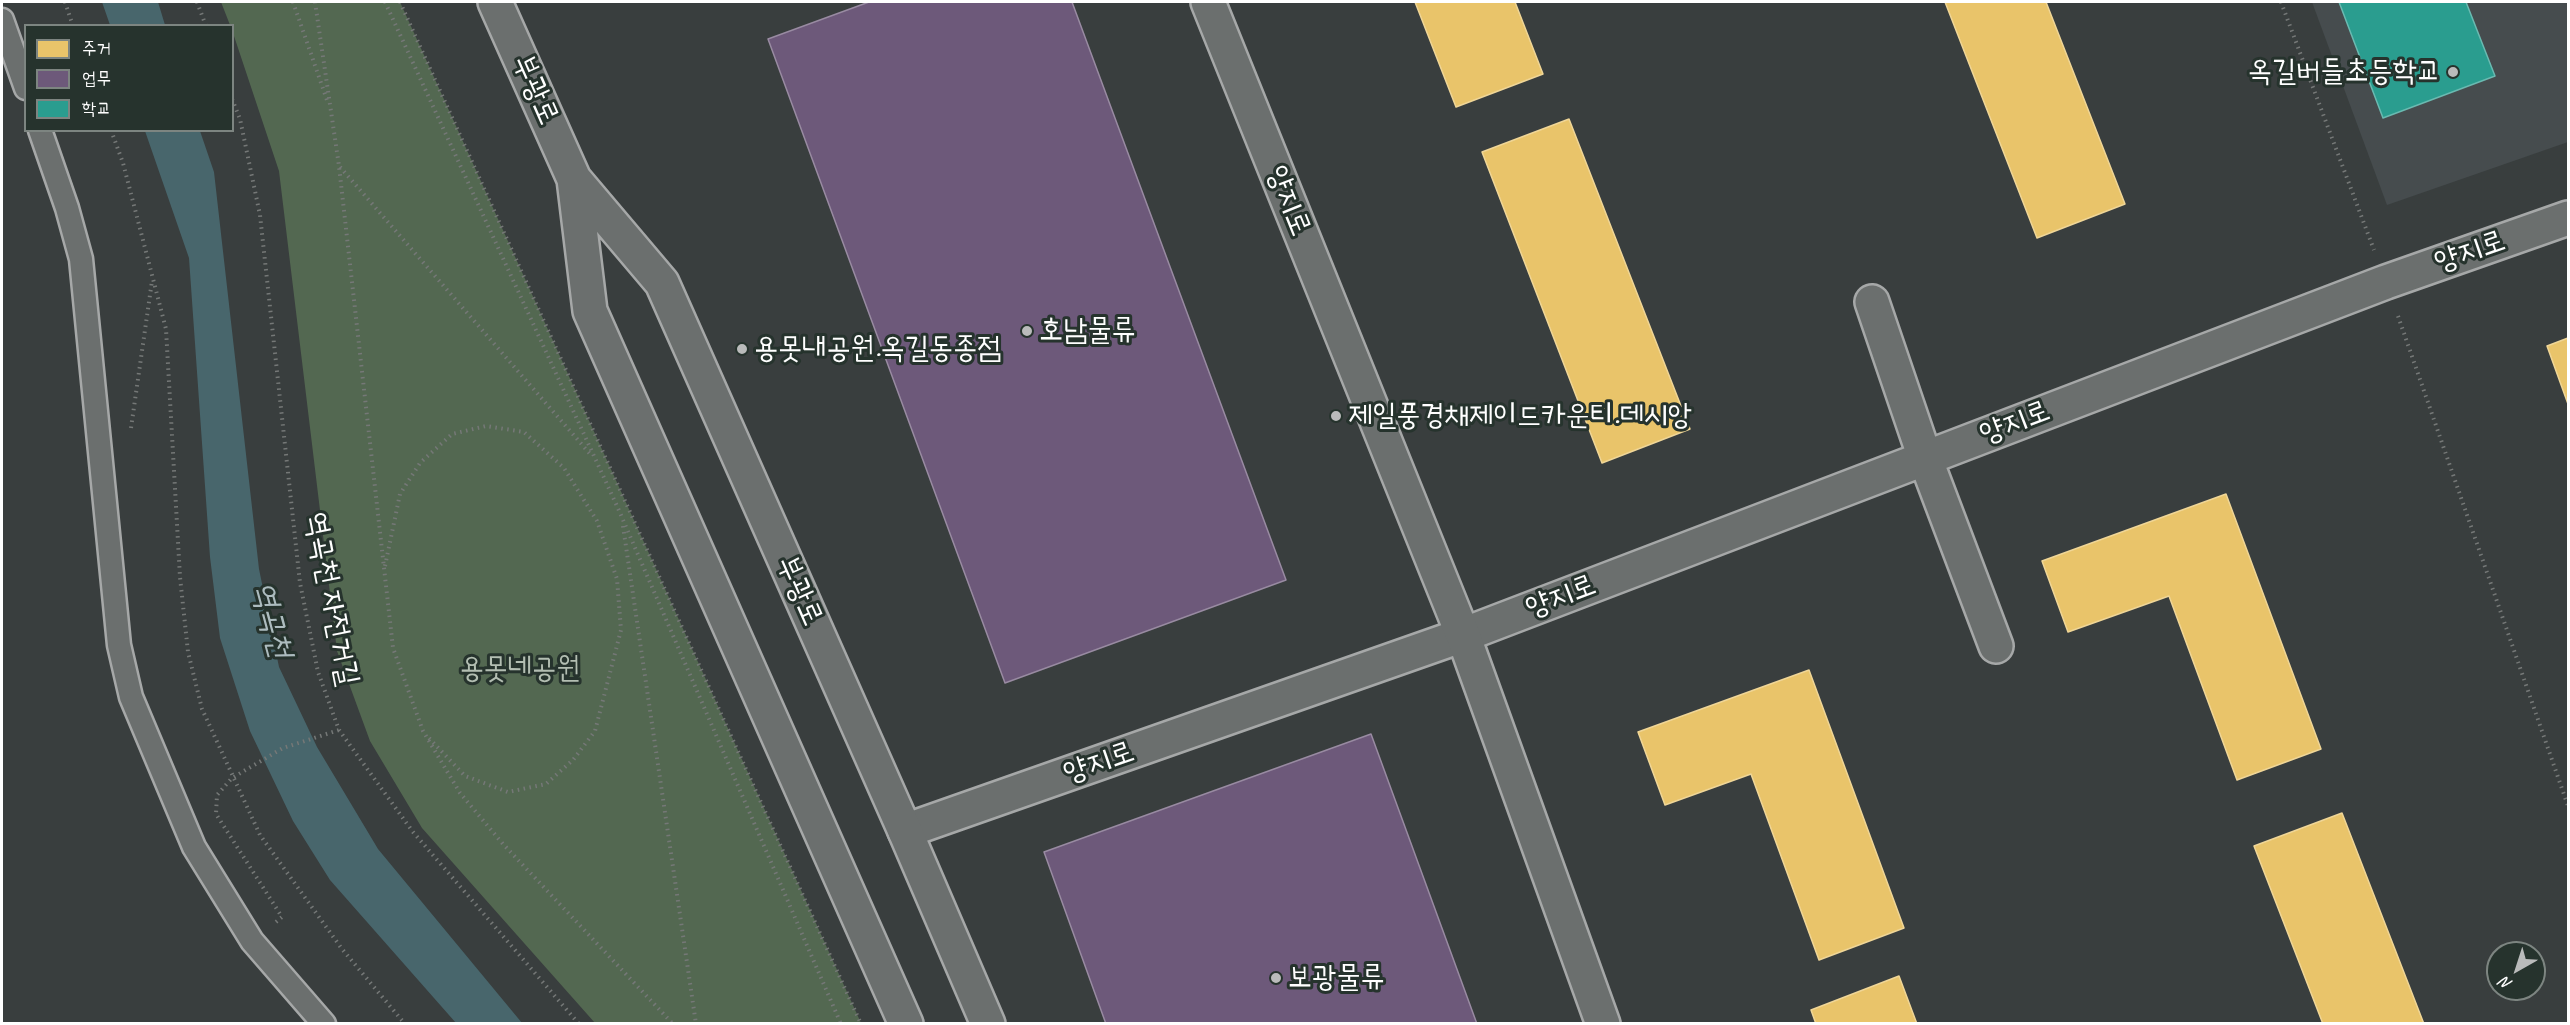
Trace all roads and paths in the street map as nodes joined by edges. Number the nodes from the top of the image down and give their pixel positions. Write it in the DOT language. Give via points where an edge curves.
graph roads {
  1 [pos="65,2"];
  2 [pos="197,2"];
  3 [pos="293,2"];
  4 [pos="315,2"];
  5 [pos="385,2"];
  6 [pos="400,2"];
  7 [pos="495,2"];
  8 [pos="1208,2"];
  9 [pos="2281,2"];
  10 [pos="2,20"];
  11 [pos="72,24"];
  12 [pos="205,24"];
  13 [pos="24,82"];
  14 [pos="234,104"];
  15 [pos="331,112"];
  16 [pos="41,132"];
  17 [pos="112,132"];
  18 [pos="339,166"];
  19 [pos="574,179"];
  20 [pos="2568,218"];
  21 [pos="153,278"];
  22 [pos="2386,282"];
  23 [pos="1872,302"];
  24 [pos="129,440"];
  25 [pos="1925,458"];
  26 [pos="596,459"];
  27 [pos="622,519"];
  28 [pos="384,571"];
  29 [pos="1463,635"];
  30 [pos="1996,646"];
  31 [pos="339,730"];
  32 [pos="423,731"];
  33 [pos="232,778"];
  34 [pos="2568,806"];
  35 [pos="905,831"];
  36 [pos="252,941"];
  37 [pos="324,1023"];
  38 [pos="405,1023"];
  39 [pos="579,1023"];
  40 [pos="673,1023"];
  41 [pos="696,1023"];
  42 [pos="841,1023"];
  43 [pos="861,1023"];
  44 [pos="906,1023"];
  45 [pos="988,1023"];
  46 [pos="1603,1023"];
  1 -- 11 [label="path"];
  2 -- 12 [label="path"];
  3 -- 15 [label="path"];
  4 -- 15 [label="path"];
  5 -- 26 [label="path"];
  6 -- 43 [label="path"];
  7 -- 19 [label="street, 부광로"];
  8 -- 29 [label="street, 양지로"];
  9 -- 22 [label="path"];
  10 -- 13 [label="lane"];
  14 -- 31 [label="path, 역곡천 자전거길" via="260,215 300,583 318,672"];
  15 -- 18 [label="path"];
  16 -- 36 [label="lane" via="81,259 119,645 131,698 194,847"];
  17 -- 21 [label="path"];
  18 -- 26 [label="path"];
  18 -- 28 [label="path"];
  19 -- 35 [label="street, 부광로" via="662,283"];
  19 -- 44 [label="street, 부광로" via="590,311"];
  20 -- 22 [label="street, 양지로"];
  21 -- 24 [label="path"];
  21 -- 33 [label="path" via="166,329 188,652 202,709"];
  22 -- 25 [label="street, 양지로"];
  22 -- 34 [label="path"];
  23 -- 25 [label="street"];
  25 -- 29 [label="street, 양지로"];
  25 -- 30 [label="street"];
  26 -- 27 [label="path"];
  27 -- 41 [label="path"];
  27 -- 42 [label="path"];
  28 -- 32 [label="path" via="393,648"];
  28 -- 32 [label="path" via="400,494 420,463 452,434 486,426 524,432 564,468 597,521 617,579 621,630 595,731 573,760 546,784 508,792 465,776"];
  29 -- 35 [label="street, 양지로"];
  29 -- 46 [label="street, 양지로"];
  31 -- 33 [label="path" via="283,748"];
  31 -- 39 [label="path, 역곡천 자전거길" via="413,832"];
  32 -- 40 [label="path" via="460,793 503,844"];
  33 -- 36 [label="path" via="217,795 216,814 282,917"];
  33 -- 38 [label="path" via="261,835 294,885"];
  35 -- 45 [label="street, 부광로"];
  36 -- 37 [label="lane"];
}
